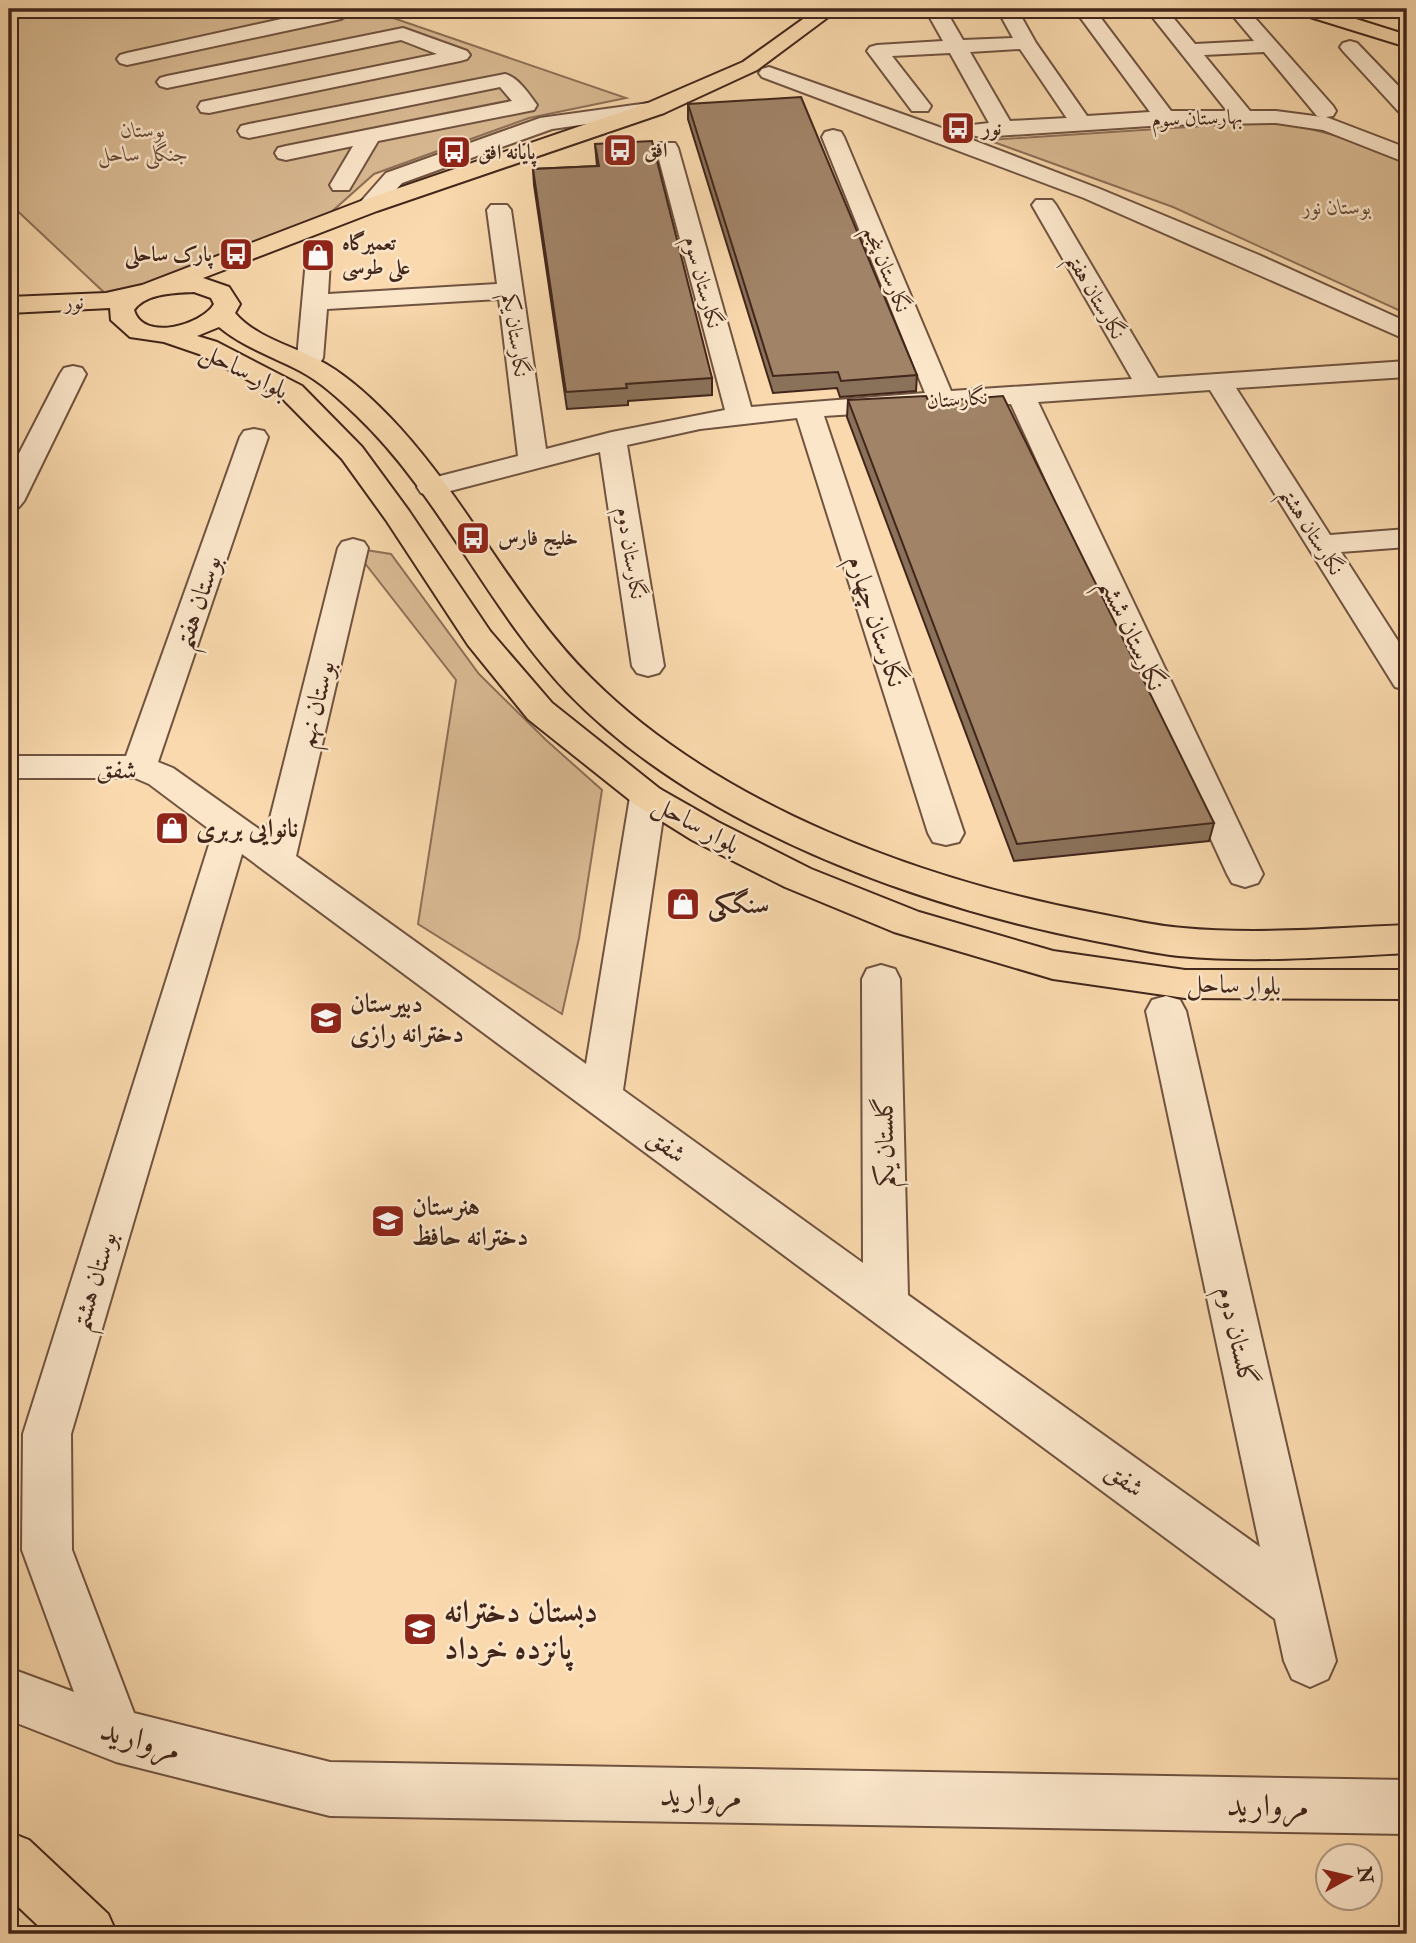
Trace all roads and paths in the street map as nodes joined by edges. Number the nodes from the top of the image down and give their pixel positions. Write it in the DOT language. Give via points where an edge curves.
graph roads {
  1 [pos="337,9"];
  2 [pos="829,9"];
  3 [pos="850,9"];
  4 [pos="935,9"];
  5 [pos="1007,9"];
  6 [pos="1083,9"];
  7 [pos="1156,9"];
  8 [pos="1237,9"];
  9 [pos="1304,9"];
  10 [pos="1352,9"];
  11 [pos="1407,26"];
  12 [pos="250,33"];
  13 [pos="1407,41"];
  14 [pos="204,43"];
  15 [pos="1026,43"];
  16 [pos="342,46"];
  17 [pos="957,46"];
  18 [pos="1269,46"];
  19 [pos="1350,47"];
  20 [pos="1190,50"];
  21 [pos="279,58"];
  22 [pos="445,58"];
  23 [pos="127,59"];
  24 [pos="254,63"];
  25 [pos="229,68"];
  26 [pos="749,74"];
  27 [pos="361,75"];
  28 [pos="167,82"];
  29 [pos="486,83"];
  30 [pos="283,92"];
  31 [pos="377,105"];
  32 [pos="920,106"];
  33 [pos="209,107"];
  34 [pos="1407,107"];
  35 [pos="711,108"];
  36 [pos="686,110"];
  37 [pos="1325,111"];
  38 [pos="1242,115"];
  39 [pos="1077,117"];
  40 [pos="1165,118"];
  41 [pos="1003,128"];
  42 [pos="980,130"];
  43 [pos="249,131"];
  44 [pos="936,132"];
  45 [pos="371,135"];
  46 [pos="833,137"];
  47 [pos="667,148"];
  48 [pos="286,153"];
  49 [pos="1407,156"];
  50 [pos="341,185"];
  51 [pos="1044,205"];
  52 [pos="499,210"];
  53 [pos="318,260"];
  54 [pos="146,291"];
  55 [pos="510,291"];
  56 [pos="316,302"];
  57 [pos="9,305"];
  58 [pos="225,307"];
  59 [pos="9,323"];
  60 [pos="149,331"];
  61 [pos="1407,332"];
  62 [pos="310,358"];
  63 [pos="1407,369"];
  64 [pos="72,374"];
  65 [pos="1218,382"];
  66 [pos="1149,386"];
  67 [pos="1021,395"];
  68 [pos="941,400"];
  69 [pos="808,409"];
  70 [pos="740,416"];
  71 [pos="254,437"];
  72 [pos="612,440"];
  73 [pos="533,460"];
  74 [pos="431,487"];
  75 [pos="9,502"];
  76 [pos="1407,538"];
  77 [pos="1321,545"];
  78 [pos="353,548"];
  79 [pos="648,666"];
  80 [pos="1407,680"];
  81 [pos="654,749"];
  82 [pos="9,767"];
  83 [pos="139,767"];
  84 [pos="648,797"];
  85 [pos="232,828"];
  86 [pos="946,833"];
  87 [pos="277,861"];
  88 [pos="1245,874"];
  89 [pos="1407,939"];
  90 [pos="881,979"];
  91 [pos="1407,985"];
  92 [pos="1166,1011"];
  93 [pos="601,1097"];
  94 [pos="886,1306"];
  95 [pos="1298,1605"];
  96 [pos="1310,1661"];
  97 [pos="9,1695"];
  98 [pos="116,1735"];
  99 [pos="1407,1807"];
  100 [pos="9,1860"];
  101 [pos="88,1934"];
  1 -- 12 [label="street" via="341,13"];
  2 -- 26 [label="main road"];
  3 -- 26 [label="main road"];
  4 -- 17 [label="street"];
  5 -- 15 [label="street"];
  6 -- 40 [label="street"];
  7 -- 20 [label="street"];
  8 -- 18 [label="street"];
  9 -- 13 [label="main road"];
  10 -- 11 [label="main road"];
  12 -- 14 [label="street"];
  12 -- 21 [label="street"];
  14 -- 23 [label="street"];
  14 -- 25 [label="street"];
  15 -- 17 [label="street"];
  15 -- 39 [label="street"];
  16 -- 21 [label="street"];
  16 -- 22 [label="street" via="403,34 460,55"];
  16 -- 27 [label="street"];
  17 -- 32 [label="street" via="877,51"];
  17 -- 41 [label="street"];
  18 -- 20 [label="street"];
  18 -- 37 [label="street"];
  19 -- 34 [label="street"];
  20 -- 38 [label="street"];
  21 -- 24 [label="street"];
  22 -- 27 [label="street"];
  22 -- 29 [label="street"];
  24 -- 25 [label="street"];
  24 -- 30 [label="street"];
  25 -- 28 [label="street"];
  26 -- 36 [label="main road"];
  26 -- 44 [label="street"];
  26 -- 44 [label="street" via="794,99"];
  26 -- 54 [label="main road" via="369,206"];
  27 -- 30 [label="street"];
  27 -- 31 [label="street"];
  29 -- 31 [label="street"];
  29 -- 45 [label="street" via="505,79 526,105"];
  30 -- 33 [label="street"];
  31 -- 43 [label="street"];
  35 -- 36 [label="street"];
  36 -- 58 [label="main road" via="521,174 264,264 239,281"];
  38 -- 40 [label="street, بهارستان سوم"];
  38 -- 49 [label="street, بهارستان سوم" via="1328,124"];
  40 -- 41 [label="street, بهارستان سوم"];
  41 -- 42 [label="street, بهارستان سوم"];
  44 -- 61 [label="street" via="1143,212"];
  45 -- 48 [label="street"];
  45 -- 50 [label="street"];
  46 -- 68 [label="street, نگارستان پنجم"];
  47 -- 70 [label="street, نگارستان سوم"];
  51 -- 66 [label="street, نگارستان هفتم"];
  52 -- 55 [label="street, نگارستان یکم"];
  53 -- 56 [label="street"];
  54 -- 57 [label="main road, نور" via="106,301"];
  54 -- 58 [label="main road, بلوار ساحل" via="197,284 220,292"];
  54 -- 60 [label="main road" via="124,308 122,315 125,322"];
  55 -- 56 [label="street"];
  55 -- 73 [label="street, نگارستان یکم"];
  56 -- 62 [label="street"];
  58 -- 60 [label="main road" via="198,329"];
  58 -- 74 [label="main road, بلوار ساحل" via="227,324 324,373 368,411"];
  59 -- 60 [label="main road, نور" via="108,324"];
  60 -- 84 [label="main road, بلوار ساحل" via="208,348 292,392 352,453 479,638 540,710"];
  63 -- 65 [label="street, نگارستان"];
  64 -- 75 [label="street"];
  65 -- 66 [label="street, نگارستان"];
  65 -- 77 [label="street, نگارستان هشتم"];
  66 -- 67 [label="street, نگارستان"];
  67 -- 68 [label="street, نگارستان"];
  67 -- 88 [label="street, نگارستان ششم"];
  68 -- 69 [label="street, نگارستان"];
  69 -- 70 [label="street, نگارستان"];
  69 -- 86 [label="street, نگارستان چهارم"];
  70 -- 72 [label="street, نگارستان"];
  71 -- 83 [label="street, بوستان هفتم"];
  72 -- 73 [label="street, نگارستان"];
  72 -- 79 [label="street, نگارستان دوم"];
  73 -- 74 [label="street, نگارستان"];
  74 -- 81 [label="main road, بلوار ساحل" via="527,626 582,688"];
  76 -- 77 [label="street"];
  77 -- 80 [label="street, نگارستان هشتم"];
  78 -- 87 [label="street, بوستان نهم"];
  81 -- 84 [label="main road"];
  81 -- 89 [label="main road, بلوار ساحل" via="738,800 831,846 944,891 1071,924 1191,943"];
  82 -- 83 [label="street, شفق"];
  83 -- 85 [label="street, شفق" via="161,776"];
  84 -- 91 [label="main road, بلوار ساحل" via="799,878 907,922 1053,965 1185,984"];
  84 -- 93 [label="street"];
  85 -- 87 [label="street, شفق"];
  85 -- 98 [label="street, بوستان هشتم" via="47,1434 47,1550"];
  87 -- 93 [label="street, شفق"];
  90 -- 94 [label="street, گلستان یکم"];
  92 -- 95 [label="street, گلستان دوم"];
  93 -- 94 [label="street, شفق"];
  94 -- 95 [label="street, شفق"];
  95 -- 96 [label="street, گلستان دوم"];
  97 -- 98 [label="street, مروارید"];
  98 -- 99 [label="street, مروارید" via="330,1789"];
  100 -- 101 [label="main road"];
}
